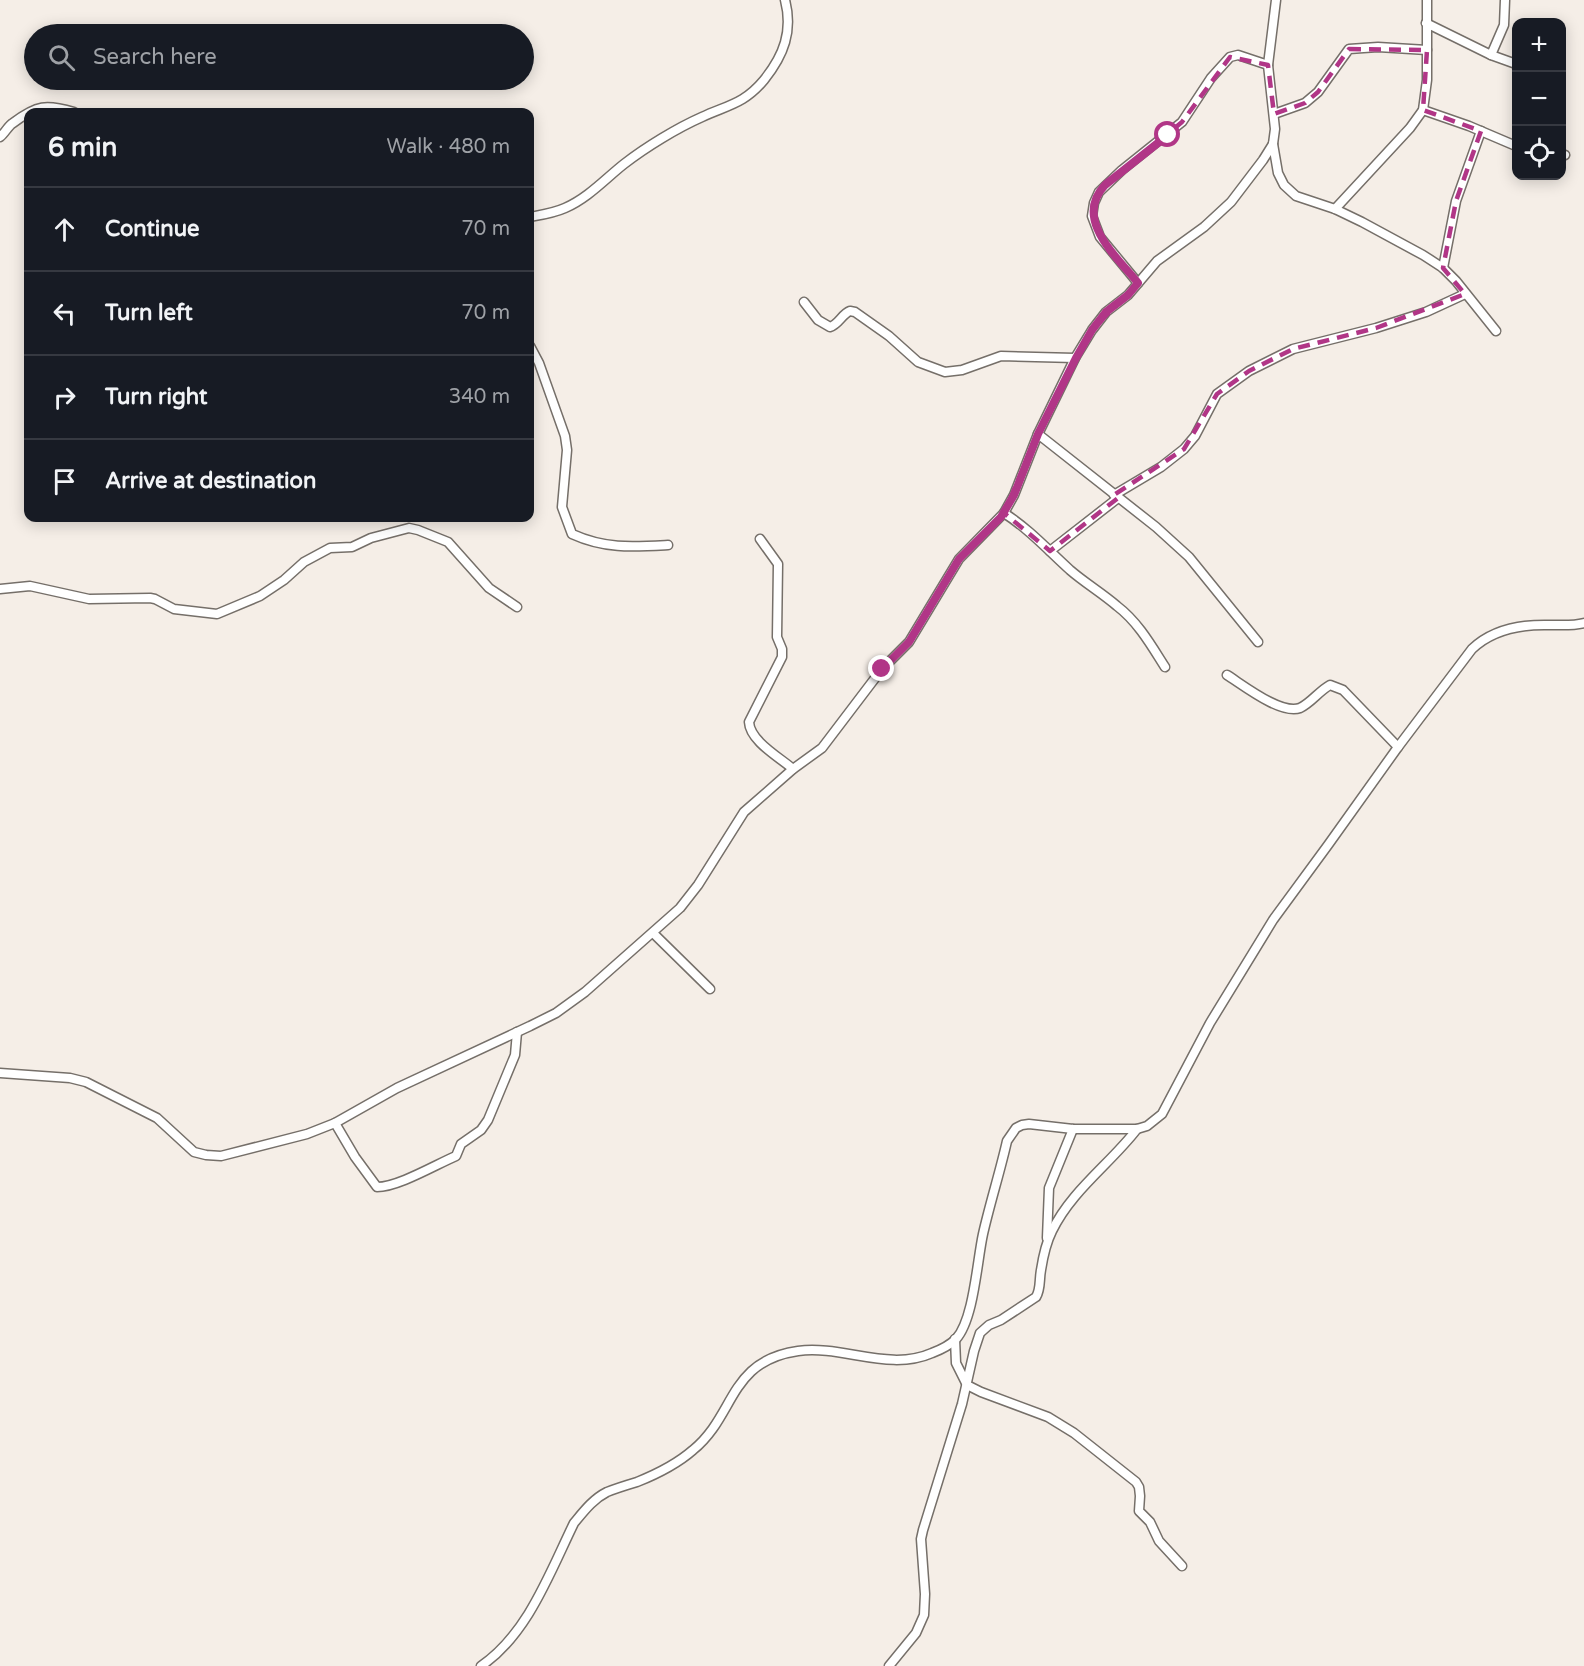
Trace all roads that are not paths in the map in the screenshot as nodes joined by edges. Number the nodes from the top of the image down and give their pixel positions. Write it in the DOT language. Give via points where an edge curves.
graph roads {
  1 [pos="785,0"];
  2 [pos="1276,0"];
  3 [pos="1427,0"];
  4 [pos="1505,0"];
  5 [pos="1426,24"];
  6 [pos="1427,50"];
  7 [pos="1491,55"];
  8 [pos="1512,63"];
  9 [pos="1268,65"];
  10 [pos="36,108"];
  11 [pos="60,108"];
  12 [pos="1423,110"];
  13 [pos="1274,114"];
  14 [pos="24,116"];
  15 [pos="1481,131"];
  16 [pos="0,137"];
  17 [pos="1273,144"];
  18 [pos="1512,144"];
  19 [pos="1335,209"];
  20 [pos="534,216"];
  21 [pos="1443,268"];
  22 [pos="1138,283"];
  23 [pos="1465,294"];
  24 [pos="804,302"];
  25 [pos="1496,331"];
  26 [pos="534,354"];
  27 [pos="1076,358"];
  28 [pos="1038,434"];
  29 [pos="1116,497"];
  30 [pos="1004,513"];
  31 [pos="760,539"];
  32 [pos="668,545"];
  33 [pos="1050,550"];
  34 [pos="0,589"];
  35 [pos="518,607"];
  36 [pos="1584,623"];
  37 [pos="1258,642"];
  38 [pos="1166,667"];
  39 [pos="1227,675"];
  40 [pos="1398,747"];
  41 [pos="793,769"];
  42 [pos="653,933"];
  43 [pos="710,989"];
  44 [pos="517,1032"];
  45 [pos="0,1073"];
  46 [pos="335,1123"];
  47 [pos="1137,1128"];
  48 [pos="1073,1129"];
  49 [pos="1047,1243"];
  50 [pos="955,1339"];
  51 [pos="967,1385"];
  52 [pos="1182,1566"];
  53 [pos="481,1666"];
  54 [pos="889,1666"];
  1 -- 20 [label="street" via="789,31 783,53 746,99 703,116 655,144 565,208"];
  2 -- 9 [label="street"];
  3 -- 5 [label="street"];
  4 -- 7 [label="street" via="1504,25"];
  5 -- 6 [label="street"];
  5 -- 7 [label="street"];
  6 -- 12 [label="street"];
  6 -- 13 [label="street" via="1378,46 1349,49 1318,92 1305,103"];
  7 -- 8 [label="street"];
  9 -- 13 [label="street"];
  9 -- 22 [label="street" via="1238,55 1230,57 1182,122 1099,192 1092,216 1100,237"];
  10 -- 11 [label="street"];
  12 -- 15 [label="street"];
  12 -- 19 [label="street"];
  13 -- 17 [label="street"];
  14 -- 16 [label="street"];
  15 -- 18 [label="street"];
  15 -- 21 [label="street" via="1456,201"];
  17 -- 19 [label="street" via="1284,185 1306,201"];
  17 -- 22 [label="street" via="1231,202 1157,261"];
  19 -- 21 [label="street"];
  21 -- 23 [label="street"];
  22 -- 27 [label="street" via="1106,312"];
  23 -- 25 [label="street"];
  23 -- 29 [label="street" via="1426,312 1293,350 1249,370 1217,394 1195,436 1184,448"];
  24 -- 27 [label="street" via="818,320 830,327 846,312 855,312 918,362 945,372 1001,356"];
  26 -- 32 [label="street" via="565,436 562,507 572,534 609,546"];
  27 -- 28 [label="street"];
  28 -- 29 [label="street"];
  28 -- 30 [label="street"];
  29 -- 33 [label="street"];
  29 -- 37 [label="street" via="1189,557"];
  30 -- 33 [label="street"];
  30 -- 41 [label="street" via="959,559 909,642 882,669 822,748"];
  31 -- 41 [label="street" via="778,564 777,637 782,657 749,722 750,729"];
  33 -- 38 [label="street" via="1130,618"];
  34 -- 35 [label="street" via="30,586 89,599 150,598 174,609 217,614 260,596 304,562 330,548 352,547 409,528 448,542 489,588"];
  36 -- 40 [label="street" via="1527,626 1482,639"];
  39 -- 40 [label="street" via="1272,703 1290,709 1299,708 1330,685 1343,690"];
  40 -- 47 [label="street" via="1255,946 1162,1114 1147,1126"];
  41 -- 42 [label="street" via="744,812 694,890"];
  42 -- 43 [label="street"];
  42 -- 44 [label="street" via="585,992 556,1013"];
  44 -- 46 [label="street" via="396,1088"];
  44 -- 46 [label="street" via="514,1055 488,1120 461,1144 456,1156 421,1173 376,1187"];
  45 -- 46 [label="street" via="86,1082 157,1118 194,1152 206,1155 222,1156"];
  47 -- 48 [label="street"];
  47 -- 49 [label="street" via="1062,1214"];
  48 -- 49 [label="street" via="1050,1188"];
  48 -- 50 [label="street" via="1029,1124 1010,1134 983,1235 966,1320"];
  49 -- 51 [label="street" via="1039,1292 980,1333"];
  50 -- 51 [label="street" via="956,1363"];
  50 -- 53 [label="street" via="920,1358 900,1361 816,1350 780,1355 761,1364 736,1388 707,1437 694,1450 662,1470 607,1492 585,1509 522,1624 500,1651"];
  51 -- 52 [label="street" via="1047,1417 1126,1472 1139,1487 1139,1511"];
  51 -- 54 [label="street" via="921,1539 924,1615 916,1633"];
}
